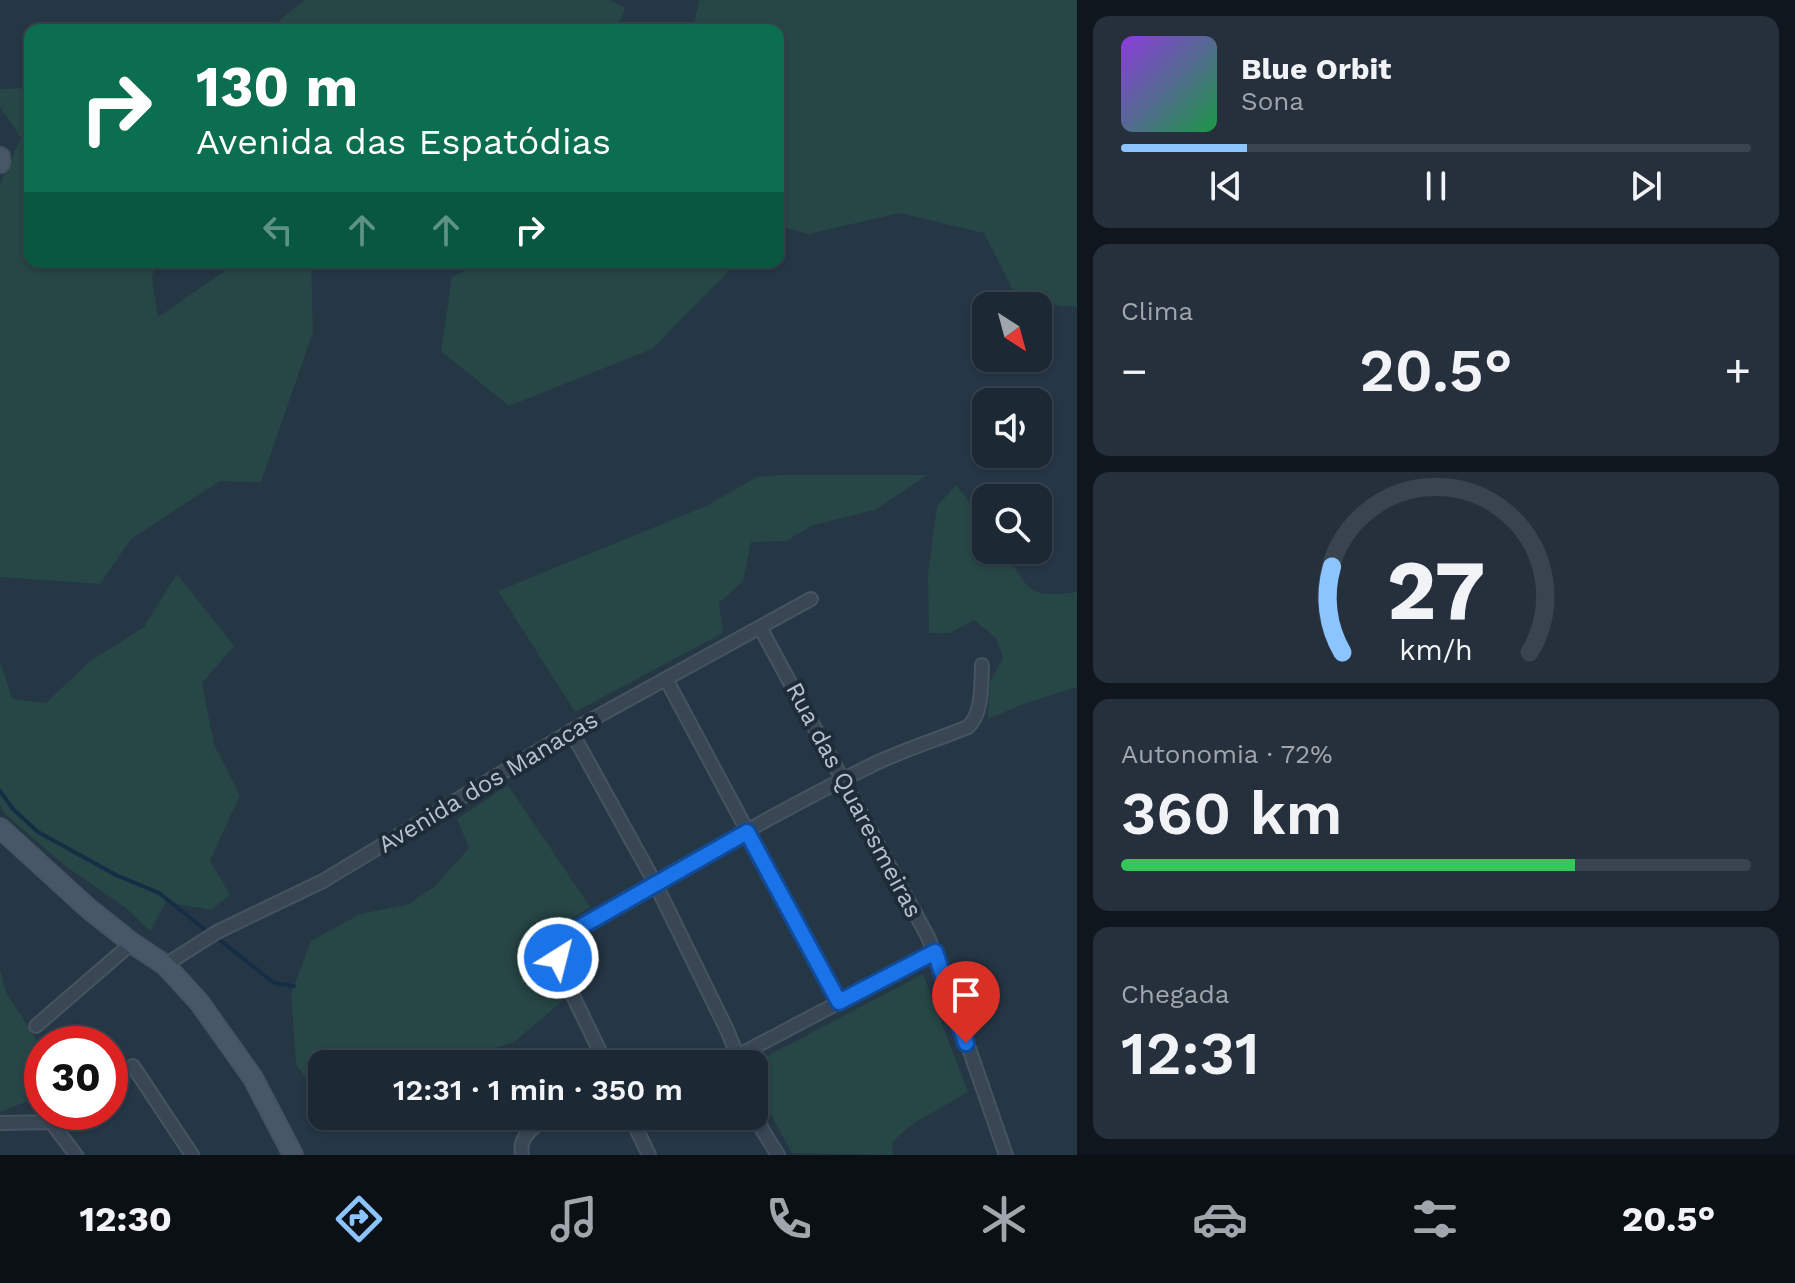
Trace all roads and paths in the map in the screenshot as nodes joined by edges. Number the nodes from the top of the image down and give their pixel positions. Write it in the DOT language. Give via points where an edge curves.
graph roads {
  1 [pos="811,599"];
  2 [pos="761,629"];
  3 [pos="982,665"];
  4 [pos="666,679"];
  5 [pos="571,731"];
  6 [pos="844,780"];
  7 [pos="0,828"];
  8 [pos="747,832"];
  9 [pos="655,883"];
  10 [pos="132,943"];
  11 [pos="935,952"];
  12 [pos="165,965"];
  13 [pos="839,1002"];
  14 [pos="36,1026"];
  15 [pos="599,1050"];
  16 [pos="735,1050"];
  17 [pos="757,1050"];
  18 [pos="133,1066"];
  19 [pos="0,1123"];
  20 [pos="531,1130"];
  21 [pos="637,1130"];
  22 [pos="763,1130"];
  23 [pos="76,1155"];
  24 [pos="192,1155"];
  25 [pos="293,1155"];
  26 [pos="522,1155"];
  27 [pos="649,1155"];
  28 [pos="778,1155"];
  29 [pos="1006,1155"];
  1 -- 2 [label="street, Avenida dos Manacas"];
  2 -- 4 [label="street, Avenida dos Manacas"];
  2 -- 6 [label="street, Rua das Quaresmeiras"];
  3 -- 6 [label="street" via="973,724"];
  4 -- 5 [label="street, Avenida dos Manacas"];
  4 -- 8 [label="street"];
  5 -- 9 [label="street"];
  5 -- 12 [label="street, Avenida dos Manacas" via="323,881 217,932"];
  6 -- 8 [label="street"];
  6 -- 11 [label="street, Rua das Quaresmeiras"];
  7 -- 10 [label="main road"];
  8 -- 9 [label="street"];
  8 -- 13 [label="street"];
  9 -- 15 [label="street" via="568,934 559,948 560,969"];
  9 -- 16 [label="street"];
  10 -- 12 [label="main road"];
  10 -- 14 [label="street"];
  11 -- 13 [label="street"];
  11 -- 29 [label="street, Rua das Quaresmeiras"];
  12 -- 25 [label="main road" via="239,1058"];
  13 -- 17 [label="street"];
  18 -- 24 [label="street"];
  19 -- 23 [label="street" via="51,1122"];
  20 -- 26 [label="street"];
  21 -- 27 [label="street"];
  22 -- 28 [label="street"];
}
